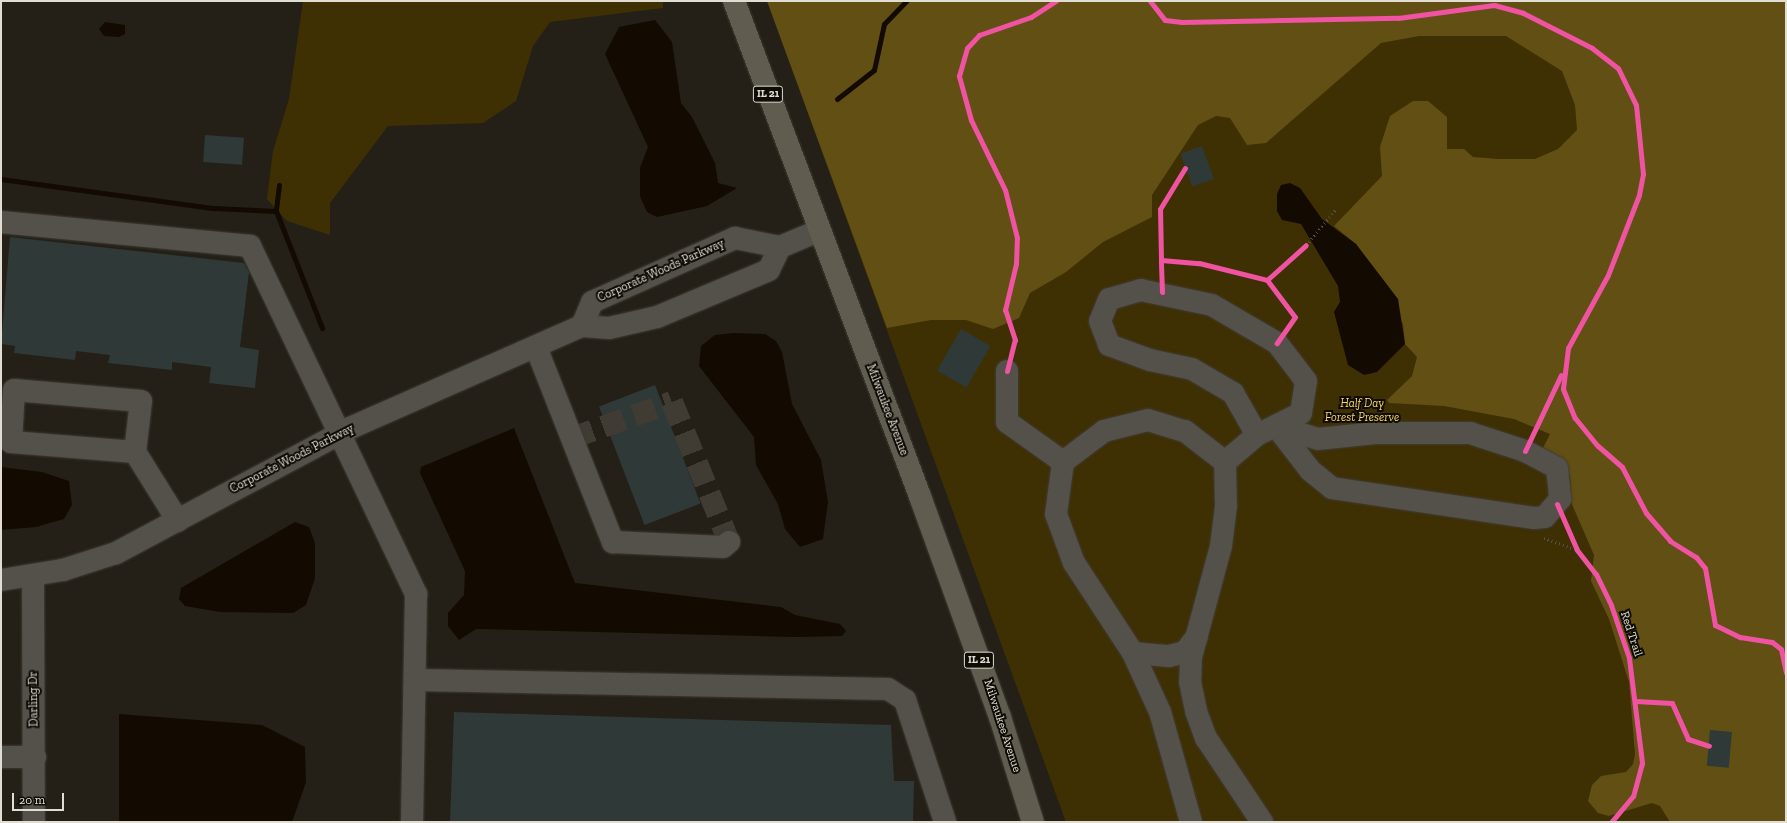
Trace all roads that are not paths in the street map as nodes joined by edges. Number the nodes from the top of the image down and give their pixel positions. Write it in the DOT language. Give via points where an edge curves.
graph roads {
  1 [pos="734,1"];
  2 [pos="1,222"];
  3 [pos="818,231"];
  4 [pos="780,247"];
  5 [pos="582,326"];
  6 [pos="536,346"];
  7 [pos="1007,371"];
  8 [pos="1276,426"];
  9 [pos="338,434"];
  10 [pos="1257,435"];
  11 [pos="135,452"];
  12 [pos="1063,462"];
  13 [pos="1225,462"];
  14 [pos="178,521"];
  15 [pos="729,542"];
  16 [pos="33,576"];
  17 [pos="1,580"];
  18 [pos="1198,635"];
  19 [pos="1133,653"];
  20 [pos="416,680"];
  21 [pos="1,757"];
  22 [pos="35,757"];
  23 [pos="34,822"];
  24 [pos="412,822"];
  25 [pos="945,822"];
  26 [pos="1032,822"];
  27 [pos="1191,822"];
  28 [pos="1262,822"];
  1 -- 3 [label="main road, Milwaukee Avenue / IL 21"];
  2 -- 9 [label="street" via="250,246"];
  3 -- 4 [label="street"];
  3 -- 26 [label="main road, Milwaukee Avenue / IL 21" via="921,499 1000,717"];
  4 -- 5 [label="street, Corporate Woods Parkway" via="769,270 657,317 609,328"];
  4 -- 5 [label="street, Corporate Woods Parkway" via="735,238 592,302"];
  5 -- 6 [label="street, Corporate Woods Parkway"];
  6 -- 9 [label="street, Corporate Woods Parkway"];
  6 -- 15 [label="street" via="613,542 724,547"];
  7 -- 12 [label="street" via="1007,422"];
  8 -- 8 [label="street" via="1310,470 1332,488 1534,518 1545,516 1560,499 1557,468 1525,451 1470,433 1376,433 1318,439"];
  8 -- 10 [label="street"];
  8 -- 10 [label="street" via="1301,413 1306,382 1277,343 1212,305 1140,290 1109,299 1100,321 1109,345 1150,360 1192,369 1232,393"];
  9 -- 14 [label="street, Corporate Woods Parkway" via="235,487"];
  9 -- 20 [label="street" via="416,594"];
  10 -- 13 [label="street"];
  11 -- 11 [label="street" via="11,442 14,390 141,401"];
  11 -- 14 [label="street"];
  12 -- 13 [label="street" via="1104,431 1148,420 1185,431"];
  12 -- 19 [label="street" via="1056,514 1061,528 1074,563"];
  13 -- 18 [label="street" via="1226,506 1221,546"];
  14 -- 16 [label="street, Corporate Woods Parkway" via="116,553"];
  16 -- 17 [label="street, Corporate Woods Parkway"];
  16 -- 22 [label="street, Darling Dr"];
  18 -- 19 [label="street" via="1180,654 1152,657"];
  18 -- 28 [label="street" via="1191,657 1190,682 1196,711 1206,738"];
  19 -- 27 [label="street" via="1160,712"];
  20 -- 24 [label="street"];
  20 -- 25 [label="street" via="888,689 905,700"];
  21 -- 22 [label="street"];
  22 -- 23 [label="street, Darling Dr"];
}
